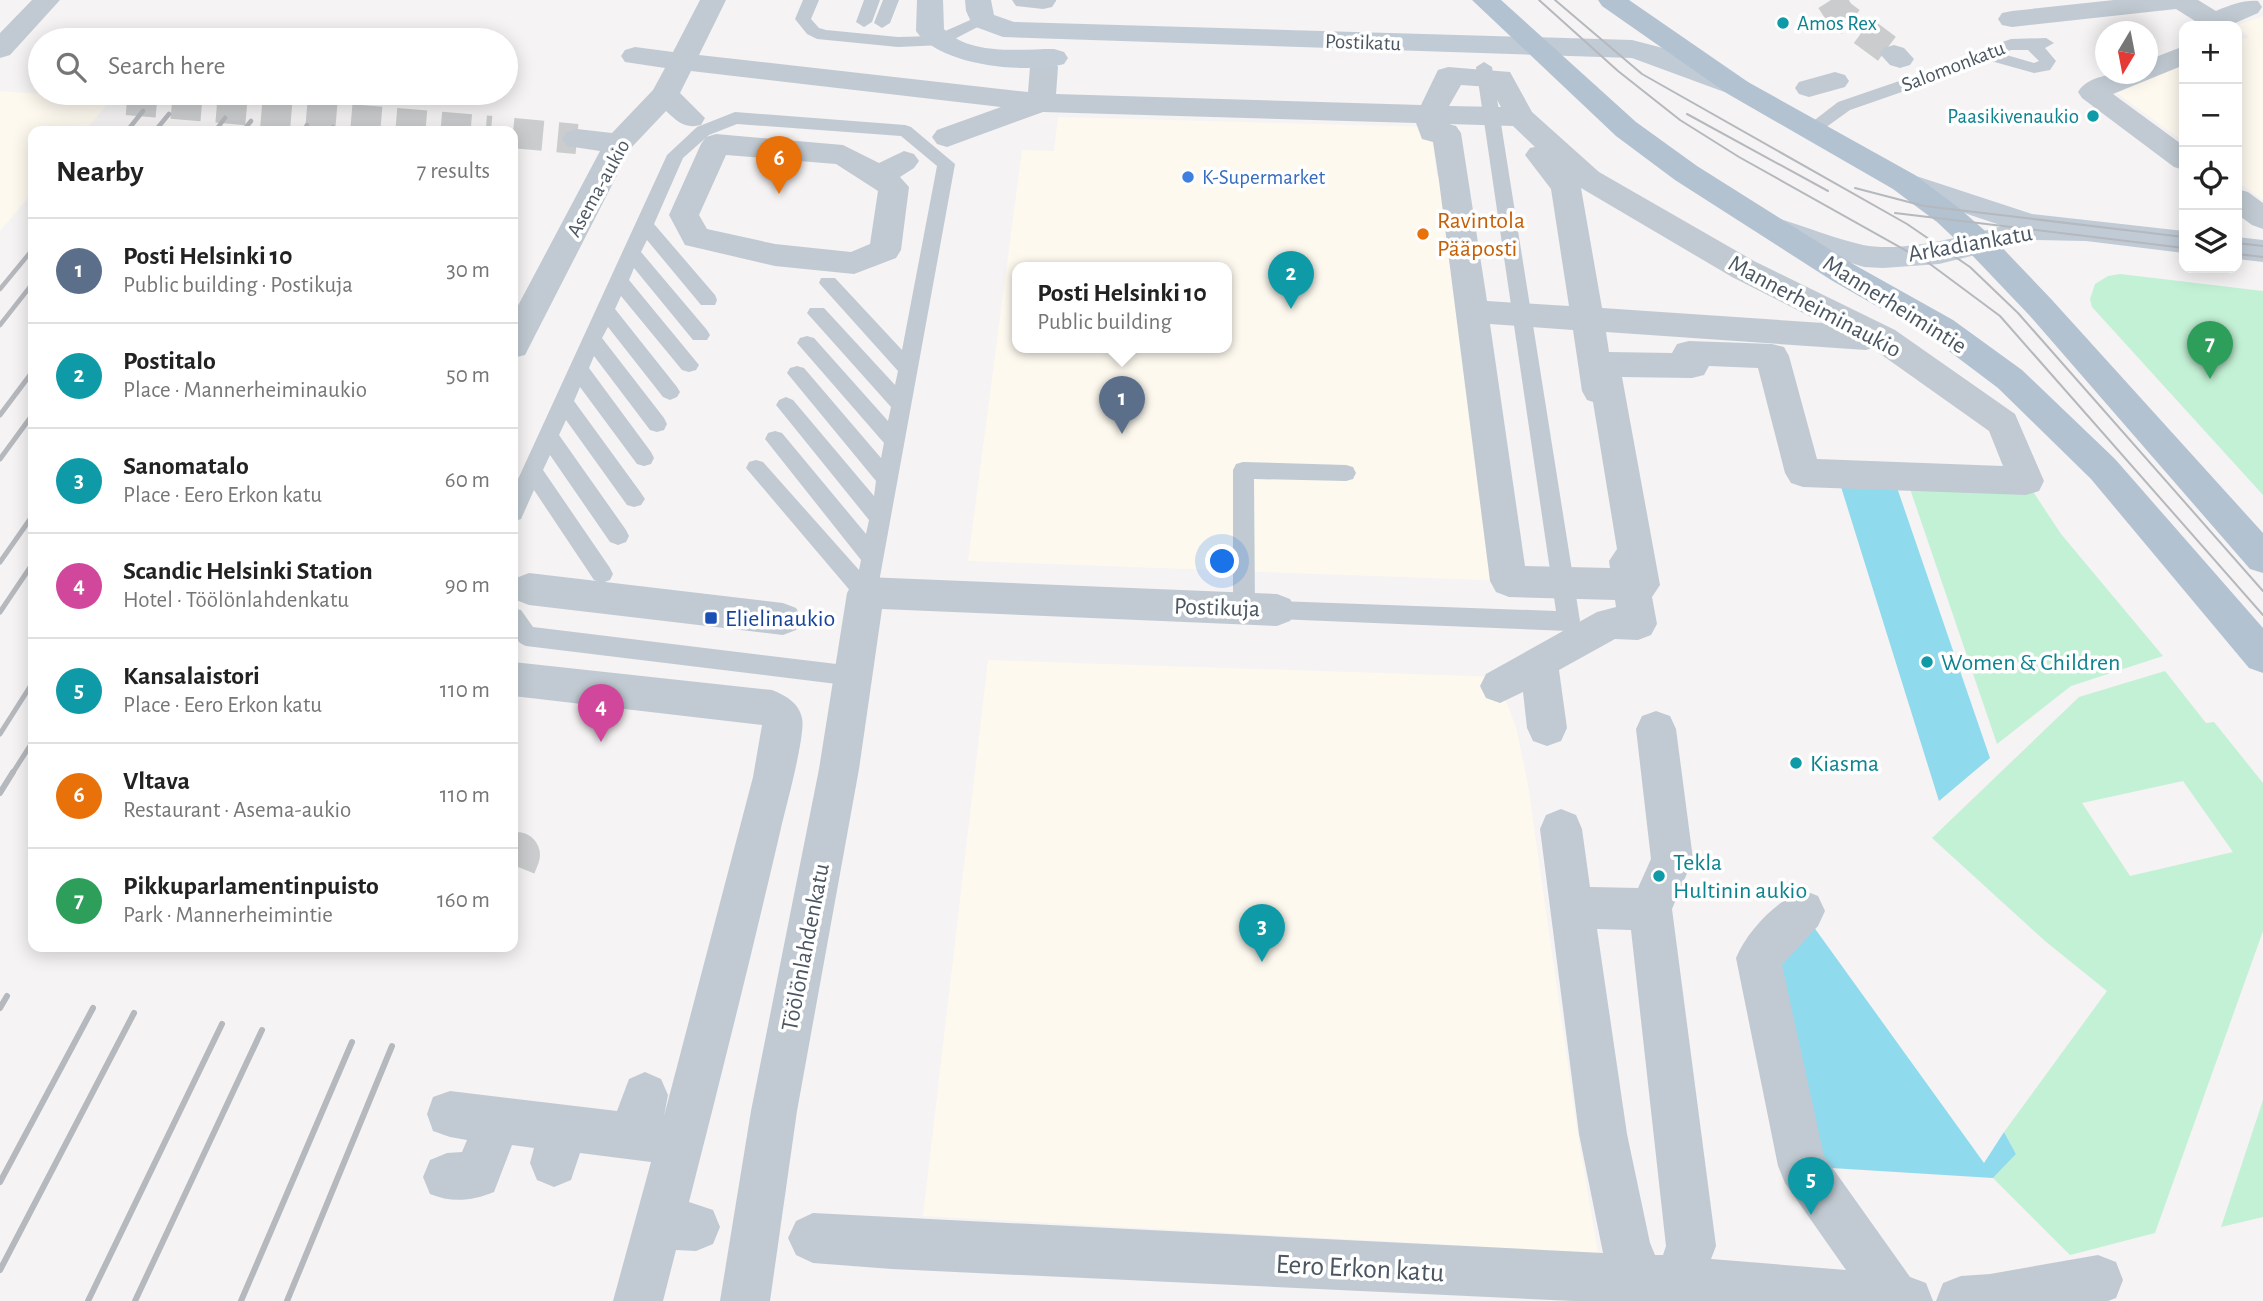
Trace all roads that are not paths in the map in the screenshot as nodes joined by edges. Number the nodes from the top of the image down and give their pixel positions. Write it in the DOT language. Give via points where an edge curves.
graph roads {
  1 [pos="713,0"];
  2 [pos="810,0"];
  3 [pos="872,0"];
  4 [pos="891,0"];
  5 [pos="930,0"];
  6 [pos="1025,0"];
  7 [pos="1485,0"];
  8 [pos="1611,0"];
  9 [pos="2181,0"];
  10 [pos="1043,1"];
  11 [pos="40,3"];
  12 [pos="981,10"];
  13 [pos="2011,19"];
  14 [pos="2231,21"];
  15 [pos="864,22"];
  16 [pos="882,23"];
  17 [pos="0,24"];
  18 [pos="937,41"];
  19 [pos="2039,45"];
  20 [pos="1536,46"];
  21 [pos="0,49"];
  22 [pos="635,56"];
  23 [pos="2179,57"];
  24 [pos="683,60"];
  25 [pos="2158,66"];
  26 [pos="1044,67"];
  27 [pos="1485,76"];
  28 [pos="1570,76"];
  29 [pos="2112,84"];
  30 [pos="1738,88"];
  31 [pos="665,95"];
  32 [pos="1041,103"];
  33 [pos="1482,116"];
  34 [pos="691,118"];
  35 [pos="1812,129"];
  36 [pos="947,137"];
  37 [pos="577,139"];
  38 [pos="619,143"];
  39 [pos="1458,155"];
  40 [pos="2179,156"];
  41 [pos="1904,183"];
  42 [pos="702,185"];
  43 [pos="2242,203"];
  44 [pos="2263,218"];
  45 [pos="645,226"];
  46 [pos="1774,228"];
  47 [pos="2085,231"];
  48 [pos="2179,242"];
  49 [pos="1981,245"];
  50 [pos="2242,249"];
  51 [pos="2263,251"];
  52 [pos="633,254"];
  53 [pos="620,282"];
  54 [pos="828,283"];
  55 [pos="708,300"];
  56 [pos="606,311"];
  57 [pos="1488,312"];
  58 [pos="817,313"];
  59 [pos="1522,316"];
  60 [pos="1587,319"];
  61 [pos="1671,326"];
  62 [pos="1783,332"];
  63 [pos="518,334"];
  64 [pos="700,335"];
  65 [pos="1882,339"];
  66 [pos="593,340"];
  67 [pos="807,343"];
  68 [pos="689,365"];
  69 [pos="1680,366"];
  70 [pos="906,368"];
  71 [pos="579,370"];
  72 [pos="797,373"];
  73 [pos="670,392"];
  74 [pos="564,402"];
  75 [pos="900,404"];
  76 [pos="786,405"];
  77 [pos="656,424"];
  78 [pos="548,436"];
  79 [pos="775,439"];
  80 [pos="893,440"];
  81 [pos="644,458"];
  82 [pos="756,468"];
  83 [pos="532,470"];
  84 [pos="1346,473"];
  85 [pos="1824,474"];
  86 [pos="886,478"];
  87 [pos="634,499"];
  88 [pos="518,502"];
  89 [pos="879,517"];
  90 [pos="618,536"];
  91 [pos="2263,558"];
  92 [pos="602,574"];
  93 [pos="869,575"];
  94 [pos="1563,583"];
  95 [pos="1632,585"];
  96 [pos="1516,586"];
  97 [pos="521,603"];
  98 [pos="1261,609"];
  99 [pos="783,619"];
  100 [pos="1569,621"];
  101 [pos="2263,656"];
  102 [pos="1539,662"];
  103 [pos="1500,674"];
  104 [pos="853,676"];
  105 [pos="518,680"];
  106 [pos="1547,728"];
  107 [pos="1656,729"];
  108 [pos="1561,829"];
  109 [pos="1572,908"];
  110 [pos="1650,909"];
  111 [pos="1803,911"];
  112 [pos="450,1114"];
  113 [pos="499,1120"];
  114 [pos="680,1142"];
  115 [pos="447,1177"];
  116 [pos="813,1238"];
  117 [pos="1598,1253"];
  118 [pos="2098,1280"];
  119 [pos="1661,1291"];
  120 [pos="638,1301"];
  121 [pos="745,1301"];
  122 [pos="1900,1301"];
  123 [pos="1961,1301"];
  1 -- 24 [label="street, Asema-aukio"];
  2 -- 18 [label="lane" via="803,19 813,32 886,41"];
  3 -- 15 [label="lane"];
  4 -- 16 [label="lane"];
  5 -- 18 [label="main road" via="928,21"];
  6 -- 10 [label="street"];
  7 -- 20 [label="main road, Mannerheimintie"];
  8 -- 30 [label="main road"];
  9 -- 13 [label="street, Salomonkatu"];
  9 -- 14 [label="street"];
  9 -- 19 [label="street, Salomonkatu"];
  11 -- 17 [label="street"];
  11 -- 21 [label="street"];
  12 -- 18 [label="lane"];
  12 -- 20 [label="main road, Postikatu" via="1003,29 1037,32"];
  18 -- 27 [label="main road, Postikatu" via="960,51 995,56"];
  19 -- 35 [label="lane, Salomonkatu" via="2006,44 1990,56 1844,106"];
  20 -- 28 [label="main road, Mannerheimintie"];
  20 -- 30 [label="main road, Postikatu" via="1632,49"];
  22 -- 24 [label="street"];
  23 -- 25 [label="street"];
  24 -- 31 [label="street, Asema-aukio"];
  24 -- 32 [label="street"];
  26 -- 32 [label="street"];
  27 -- 28 [label="main road, Postikatu"];
  27 -- 33 [label="street, Mannerheiminaukio" via="1500,78"];
  27 -- 33 [label="street" via="1448,79"];
  28 -- 46 [label="main road, Mannerheimintie" via="1626,129"];
  29 -- 40 [label="street" via="2092,92"];
  30 -- 35 [label="main road"];
  31 -- 34 [label="street"];
  31 -- 38 [label="street, Asema-aukio"];
  32 -- 33 [label="street"];
  32 -- 36 [label="street"];
  33 -- 39 [label="street, Mannerheiminaukio" via="1432,132 1446,133"];
  33 -- 59 [label="lane, Mannerheiminaukio"];
  33 -- 60 [label="street" via="1566,187"];
  33 -- 65 [label="street, Mannerheiminaukio" via="1743,269"];
  35 -- 41 [label="main road"];
  37 -- 38 [label="street"];
  38 -- 63 [label="street, Asema-aukio"];
  39 -- 57 [label="street"];
  39 -- 96 [label="street, Mannerheiminaukio" via="1456,191 1509,581"];
  41 -- 47 [label="main road, Arkadiankatu" via="2030,224"];
  41 -- 49 [label="main road"];
  42 -- 42 [label="street" via="716,145 831,164 843,155 892,169 894,187 885,250 853,263 775,255 696,237 684,215"];
  43 -- 44 [label="street"];
  45 -- 52 [label="lane"];
  45 -- 55 [label="lane"];
  45 -- 70 [label="lane" via="676,155 703,131 735,118 905,131 946,163"];
  46 -- 49 [label="main road, Arkadiankatu" via="1864,256 1939,253"];
  46 -- 101 [label="main road, Mannerheimintie" via="1941,328 2010,379 2103,469"];
  47 -- 48 [label="main road, Arkadiankatu"];
  47 -- 49 [label="main road, Arkadiankatu" via="2036,229"];
  49 -- 91 [label="main road"];
  50 -- 51 [label="main road"];
  52 -- 53 [label="lane"];
  52 -- 64 [label="lane"];
  53 -- 56 [label="lane"];
  53 -- 68 [label="lane"];
  54 -- 70 [label="lane"];
  56 -- 66 [label="lane"];
  56 -- 73 [label="lane"];
  57 -- 59 [label="street"];
  57 -- 96 [label="street"];
  58 -- 75 [label="lane"];
  59 -- 60 [label="street"];
  59 -- 94 [label="lane, Mannerheiminaukio"];
  60 -- 61 [label="street"];
  60 -- 95 [label="street"];
  61 -- 62 [label="street"];
  61 -- 69 [label="street"];
  62 -- 65 [label="street"];
  62 -- 85 [label="street"];
  65 -- 85 [label="street, Mannerheiminaukio" via="2003,423 2026,481"];
  66 -- 71 [label="lane"];
  66 -- 77 [label="lane"];
  67 -- 80 [label="lane"];
  69 -- 85 [label="street, Mannerheiminaukio" via="1692,366 1689,353 1772,356 1802,473"];
  69 -- 95 [label="street" via="1604,364 1641,585"];
  70 -- 75 [label="lane"];
  71 -- 74 [label="lane"];
  71 -- 81 [label="lane"];
  72 -- 86 [label="lane"];
  74 -- 78 [label="lane"];
  74 -- 87 [label="lane"];
  75 -- 80 [label="lane"];
  76 -- 89 [label="lane"];
  78 -- 83 [label="lane"];
  78 -- 90 [label="lane"];
  79 -- 93 [label="lane"];
  80 -- 86 [label="lane"];
  82 -- 93 [label="lane"];
  83 -- 88 [label="lane"];
  83 -- 92 [label="lane"];
  84 -- 98 [label="lane" via="1243,470"];
  86 -- 89 [label="lane"];
  89 -- 93 [label="lane"];
  93 -- 98 [label="street, Postikuja"];
  93 -- 104 [label="street, Töölönlahdenkatu"];
  94 -- 95 [label="street"];
  94 -- 96 [label="street"];
  94 -- 100 [label="lane, Mannerheiminaukio"];
  95 -- 102 [label="street" via="1639,624 1610,623"];
  97 -- 99 [label="street"];
  97 -- 104 [label="lane" via="526,636"];
  98 -- 100 [label="lane, Postikuja"];
  102 -- 103 [label="street"];
  102 -- 106 [label="street"];
  104 -- 121 [label="street, Töölönlahdenkatu" via="774,1111"];
  105 -- 114 [label="street" via="772,708 779,713 783,727 710,993"];
  107 -- 110 [label="street" via="1672,859"];
  108 -- 109 [label="street"];
  109 -- 110 [label="street"];
  109 -- 119 [label="street" via="1603,1134 1626,1249"];
  110 -- 119 [label="street" via="1691,1246"];
  111 -- 122 [label="street" via="1758,958 1802,1166"];
  112 -- 113 [label="street"];
  113 -- 114 [label="street" via="559,1145 638,1116"];
  113 -- 115 [label="street" via="477,1175"];
  114 -- 120 [label="street" via="677,1226"];
  116 -- 119 [label="street, Eero Erkon katu" via="907,1230"];
  117 -- 119 [label="street"];
  118 -- 123 [label="street"];
  119 -- 122 [label="street, Eero Erkon katu"];
}
